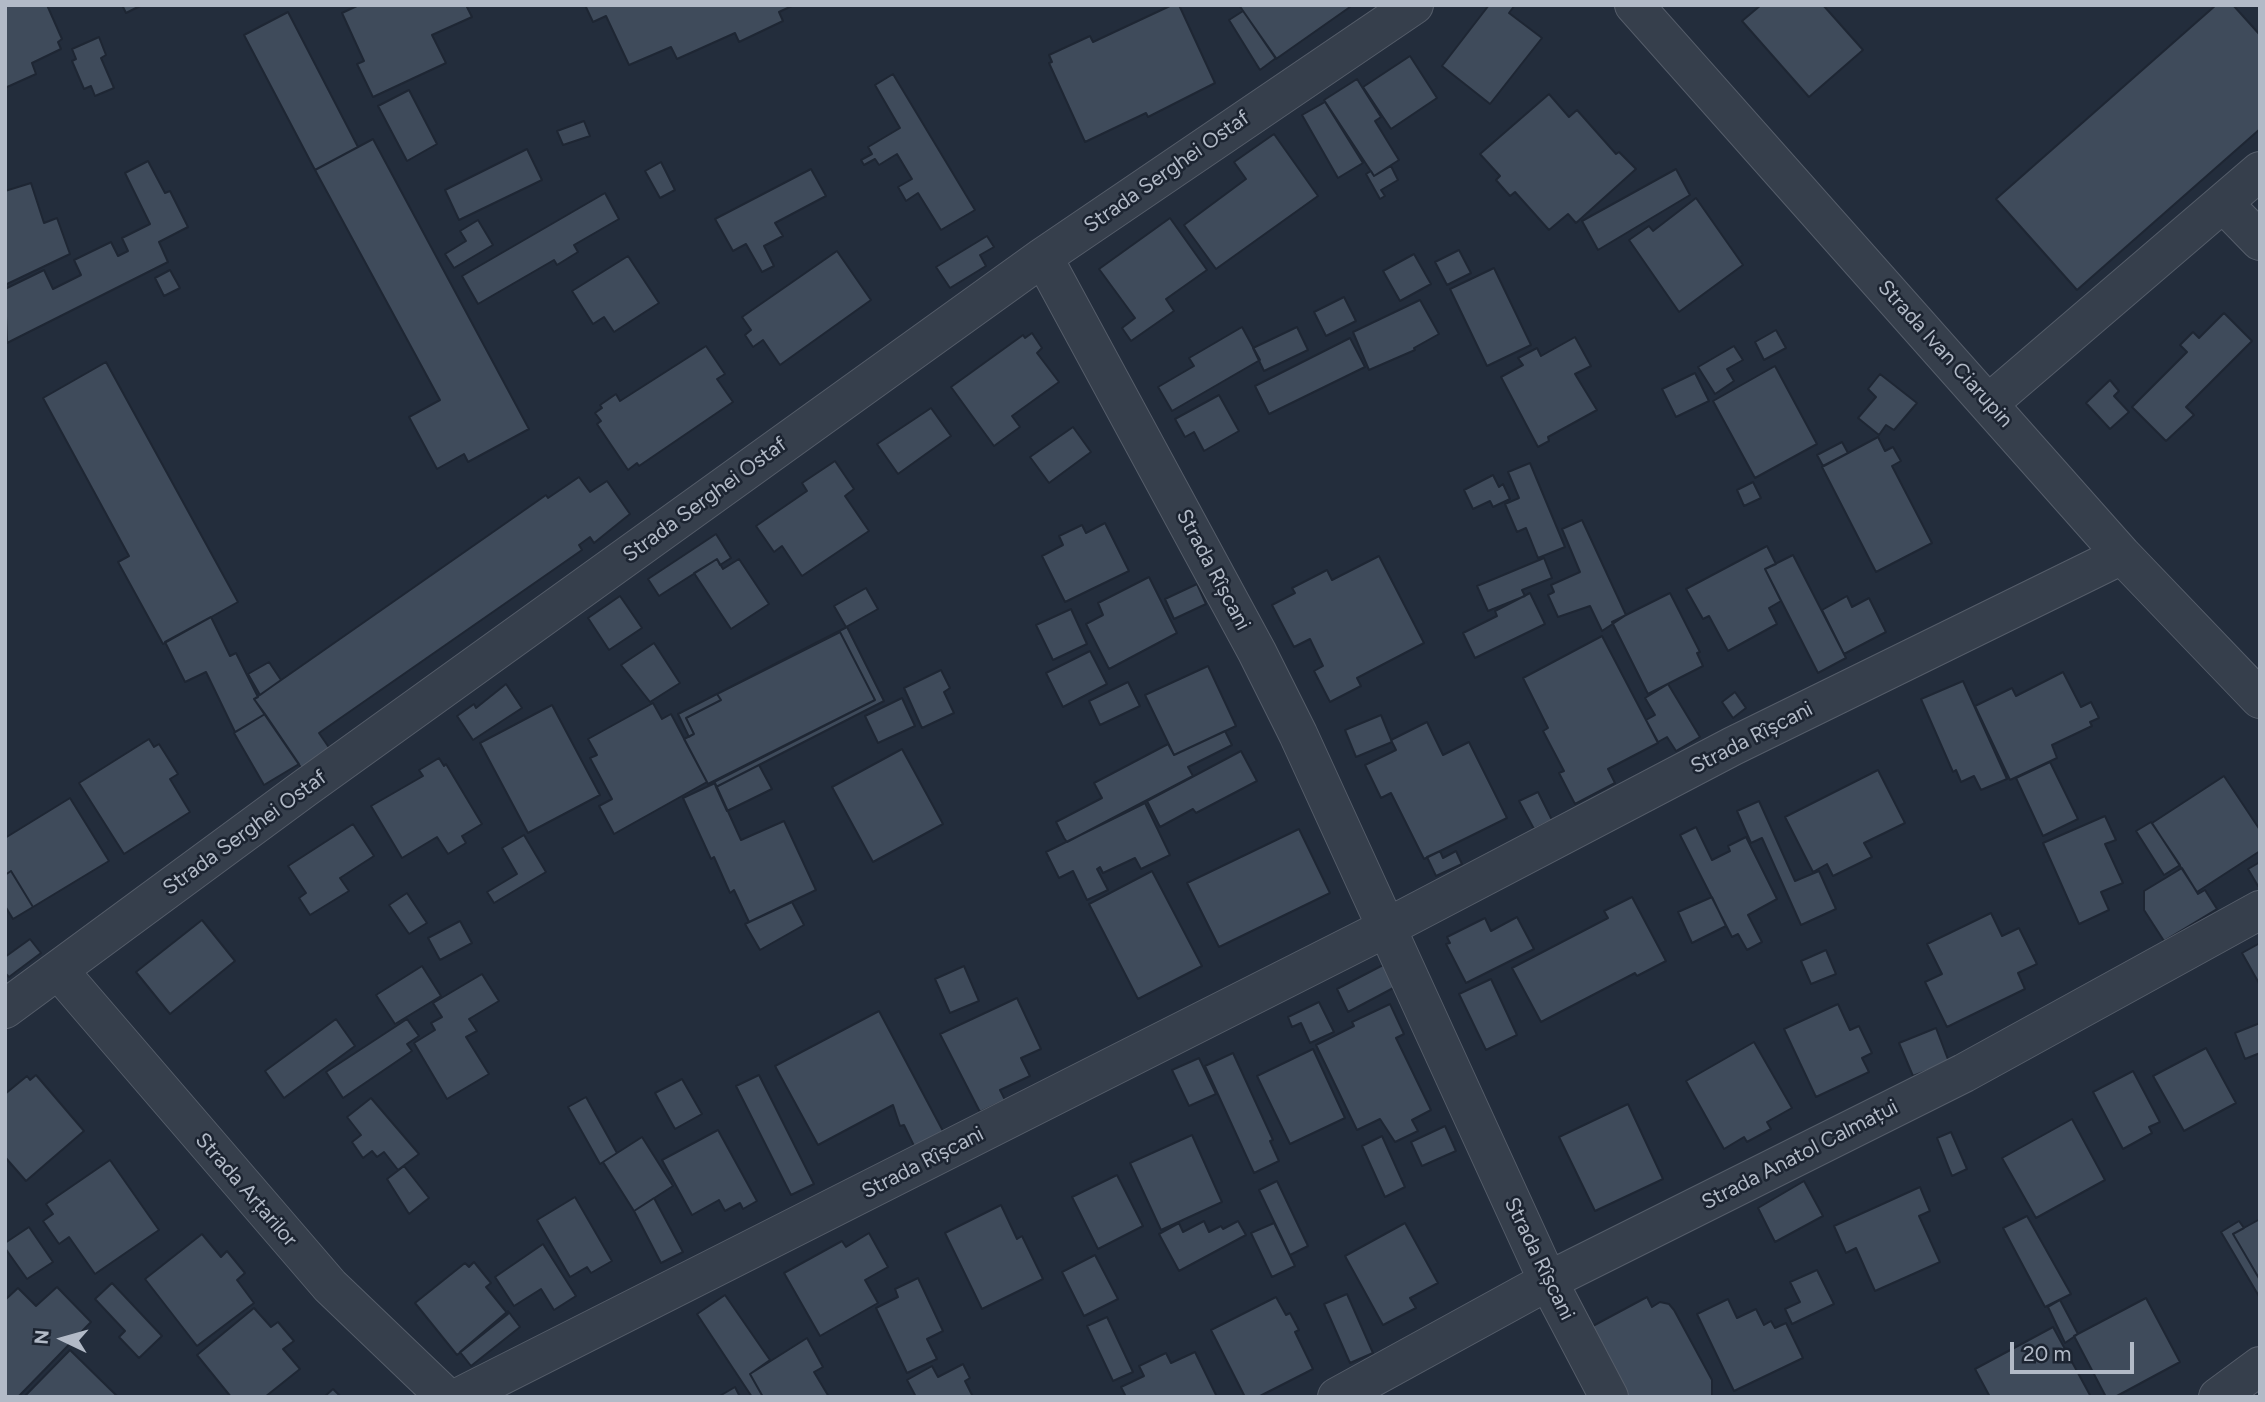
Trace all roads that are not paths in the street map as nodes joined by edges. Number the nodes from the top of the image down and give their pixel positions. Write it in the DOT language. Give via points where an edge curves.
graph roads {
  1 [pos="1414,5"];
  2 [pos="1634,5"];
  3 [pos="2260,171"];
  4 [pos="2223,202"];
  5 [pos="2260,241"];
  6 [pos="1043,257"];
  7 [pos="1988,404"];
  8 [pos="2122,555"];
  9 [pos="2260,699"];
  10 [pos="2260,909"];
  11 [pos="1386,928"];
  12 [pos="59,971"];
  13 [pos="5,1009"];
  14 [pos="1548,1281"];
  15 [pos="2260,1366"];
  16 [pos="446,1397"];
  17 [pos="459,1397"];
  18 [pos="1337,1397"];
  19 [pos="1609,1397"];
  20 [pos="2218,1397"];
  1 -- 6 [label="street, Strada Serghei Ostaf"];
  2 -- 7 [label="street, Strada Ivan Ciarupin"];
  3 -- 4 [label="street"];
  4 -- 5 [label="street"];
  4 -- 7 [label="street"];
  6 -- 11 [label="street, Strada Rîșcani" via="1257,652"];
  6 -- 12 [label="street, Strada Serghei Ostaf" via="305,788"];
  7 -- 8 [label="street, Strada Ivan Ciarupin"];
  8 -- 9 [label="street, Strada Ivan Ciarupin"];
  8 -- 11 [label="street, Strada Rîșcani" via="1733,746"];
  10 -- 14 [label="street, Strada Anatol Calmațui" via="1964,1073"];
  11 -- 14 [label="street, Strada Rîșcani"];
  11 -- 17 [label="street, Strada Rîșcani"];
  12 -- 13 [label="street, Strada Serghei Ostaf"];
  12 -- 16 [label="street, Strada Arțarilor" via="330,1286"];
  14 -- 18 [label="street, Strada Anatol Calmațui"];
  14 -- 19 [label="street, Strada Rîșcani"];
  15 -- 20 [label="street"];
}
